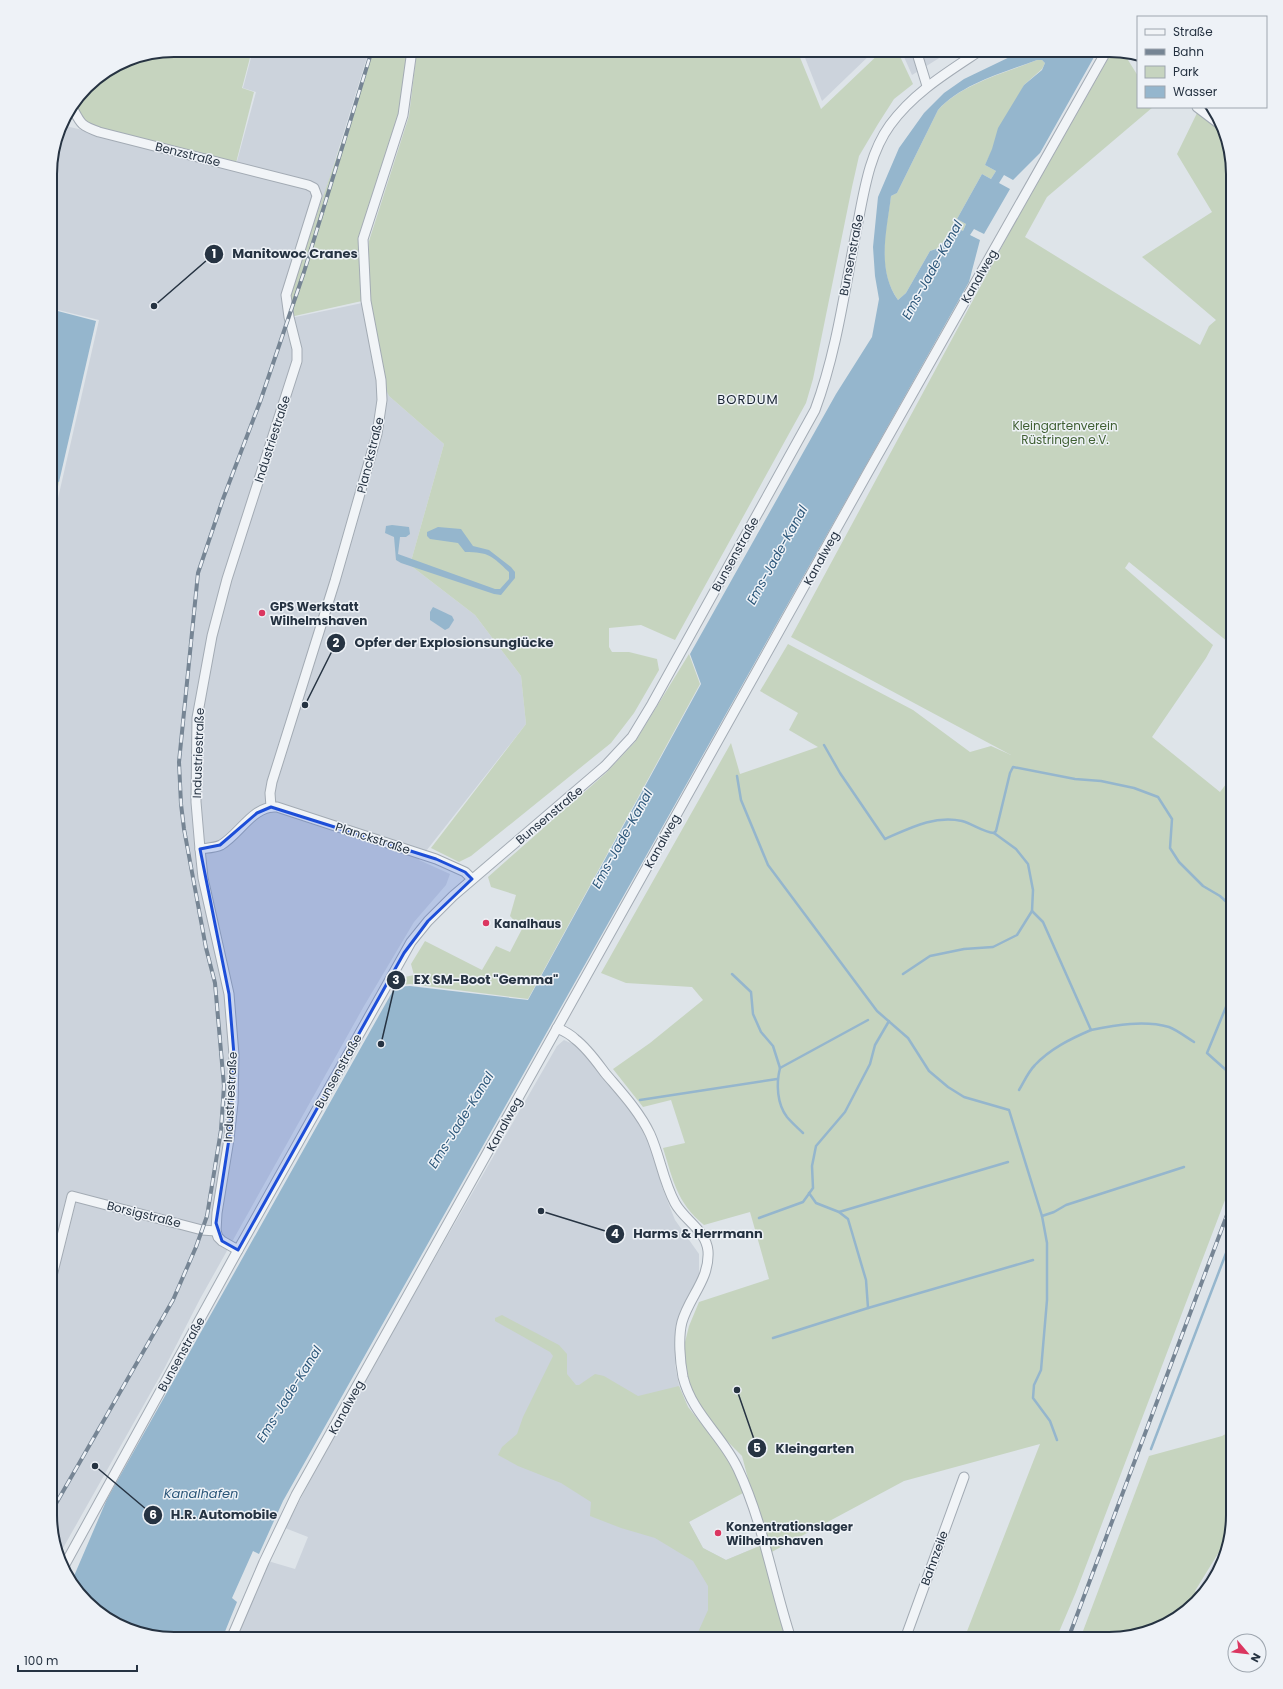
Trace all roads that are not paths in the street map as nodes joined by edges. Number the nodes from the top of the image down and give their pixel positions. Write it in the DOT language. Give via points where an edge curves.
graph roads {
  1 [pos="411,57"];
  2 [pos="918,57"];
  3 [pos="970,57"];
  4 [pos="1103,57"];
  5 [pos="927,86"];
  6 [pos="1198,108"];
  7 [pos="75,112"];
  8 [pos="1212,118"];
  9 [pos="314,188"];
  10 [pos="271,807"];
  11 [pos="200,849"];
  12 [pos="472,879"];
  13 [pos="558,1028"];
  14 [pos="216,1231"];
  15 [pos="238,1250"];
  16 [pos="57,1256"];
  17 [pos="964,1477"];
  18 [pos="67,1562"];
  19 [pos="234,1632"];
  20 [pos="789,1632"];
  21 [pos="908,1632"];
  1 -- 10 [label="street, Planckstraße" via="403,115 363,239 366,302 382,400 377,434 335,581 272,782"];
  2 -- 5 [label="street"];
  3 -- 5 [label="street, Bunsenstraße"];
  4 -- 13 [label="street, Kanalweg"];
  5 -- 12 [label="street, Bunsenstraße" via="890,124 871,164 832,358 815,410 652,704 632,737 605,766"];
  6 -- 8 [label="street"];
  7 -- 9 [label="street, Benzstraße" via="84,127 99,132"];
  9 -- 11 [label="street, Industriestraße" via="317,196 286,295 297,361 227,579 212,636 197,718 196,802"];
  10 -- 11 [label="street" via="257,813 220,845"];
  10 -- 12 [label="street, Planckstraße" via="300,814 436,859 465,872"];
  11 -- 14 [label="street, Industriestraße" via="203,878 229,994 234,1054 233,1102"];
  12 -- 15 [label="street, Bunsenstraße" via="436,913 411,942"];
  13 -- 19 [label="street, Kanalweg" via="296,1495"];
  13 -- 20 [label="street" via="582,1044 634,1108 650,1134 674,1202 698,1228 705,1242 708,1250 704,1278 685,1314 680,1333 683,1377 693,1403 724,1444 739,1470 758,1525"];
  14 -- 15 [label="street" via="222,1241"];
  14 -- 16 [label="street, Borsigstraße" via="202,1230 72,1196"];
  15 -- 18 [label="street, Bunsenstraße"];
  17 -- 21 [label="street, Bahnzeile"];
}
